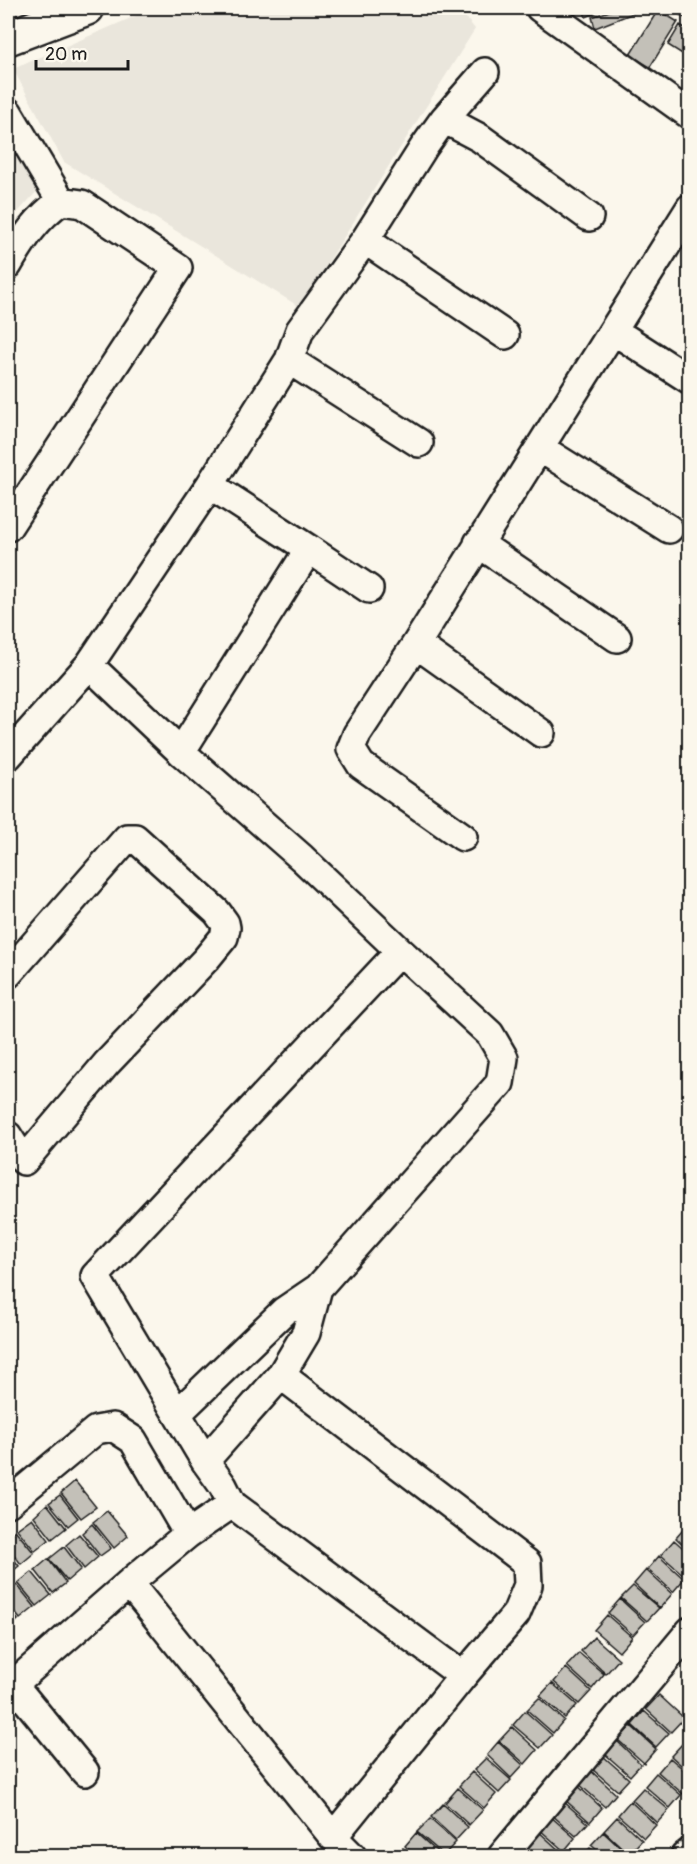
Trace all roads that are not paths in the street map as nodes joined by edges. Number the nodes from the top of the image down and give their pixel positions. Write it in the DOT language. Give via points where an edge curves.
graph roads {
  1 [pos="87,8"];
  2 [pos="540,8"];
  3 [pos="8,38"];
  4 [pos="485,72"];
  5 [pos="8,112"];
  6 [pos="690,115"];
  7 [pos="444,119"];
  8 [pos="62,201"];
  9 [pos="690,208"];
  10 [pos="589,217"];
  11 [pos="683,235"];
  12 [pos="365,240"];
  13 [pos="8,265"];
  14 [pos="614,331"];
  15 [pos="506,335"];
  16 [pos="289,360"];
  17 [pos="690,380"];
  18 [pos="419,443"];
  19 [pos="540,448"];
  20 [pos="210,485"];
  21 [pos="8,526"];
  22 [pos="669,529"];
  23 [pos="478,543"];
  24 [pos="309,549"];
  25 [pos="369,589"];
  26 [pos="617,638"];
  27 [pos="416,644"];
  28 [pos="89,665"];
  29 [pos="541,733"];
  30 [pos="181,752"];
  31 [pos="8,756"];
  32 [pos="463,837"];
  33 [pos="400,951"];
  34 [pos="8,974"];
  35 [pos="8,1136"];
  36 [pos="318,1288"];
  37 [pos="281,1375"];
  38 [pos="177,1414"];
  39 [pos="205,1461"];
  40 [pos="8,1503"];
  41 [pos="231,1504"];
  42 [pos="188,1534"];
  43 [pos="129,1583"];
  44 [pos="690,1631"];
  45 [pos="463,1676"];
  46 [pos="10,1687"];
  47 [pos="85,1772"];
  48 [pos="333,1837"];
  49 [pos="690,1852"];
  50 [pos="352,1857"];
  51 [pos="502,1857"];
  52 [pos="686,1857"];
  1 -- 3 [label="street"];
  2 -- 6 [label="street"];
  4 -- 7 [label="street"];
  5 -- 8 [label="street"];
  7 -- 10 [label="street" via="480,138"];
  7 -- 12 [label="street"];
  8 -- 13 [label="street" via="45,212 25,235"];
  8 -- 21 [label="street" via="82,204 178,268"];
  9 -- 11 [label="street"];
  11 -- 14 [label="street"];
  12 -- 15 [label="street"];
  12 -- 16 [label="street" via="300,330"];
  14 -- 17 [label="street"];
  14 -- 19 [label="street"];
  16 -- 18 [label="street"];
  16 -- 20 [label="street"];
  19 -- 22 [label="street"];
  19 -- 23 [label="street"];
  20 -- 24 [label="street"];
  20 -- 28 [label="street"];
  23 -- 26 [label="street"];
  23 -- 27 [label="street"];
  24 -- 25 [label="street"];
  24 -- 30 [label="street"];
  27 -- 29 [label="street"];
  27 -- 32 [label="street" via="351,749 361,765"];
  28 -- 30 [label="street"];
  28 -- 31 [label="street"];
  30 -- 33 [label="street"];
  33 -- 36 [label="street" via="490,1034 504,1058 500,1083"];
  33 -- 38 [label="street" via="95,1276"];
  34 -- 35 [label="street" via="127,838 135,838 225,923 224,937 206,959 107,1063 24,1161"];
  36 -- 37 [label="street" via="306,1333"];
  36 -- 38 [label="street" via="284,1311"];
  37 -- 39 [label="street"];
  37 -- 45 [label="street" via="527,1563 528,1585 516,1614"];
  38 -- 39 [label="street"];
  39 -- 41 [label="street"];
  40 -- 42 [label="street" via="96,1430 113,1427 133,1440"];
  41 -- 42 [label="street"];
  41 -- 45 [label="street"];
  42 -- 43 [label="street"];
  43 -- 46 [label="street"];
  43 -- 48 [label="street"];
  44 -- 51 [label="street"];
  45 -- 48 [label="street"];
  46 -- 47 [label="street"];
  48 -- 50 [label="street"];
  49 -- 52 [label="street"];
}
